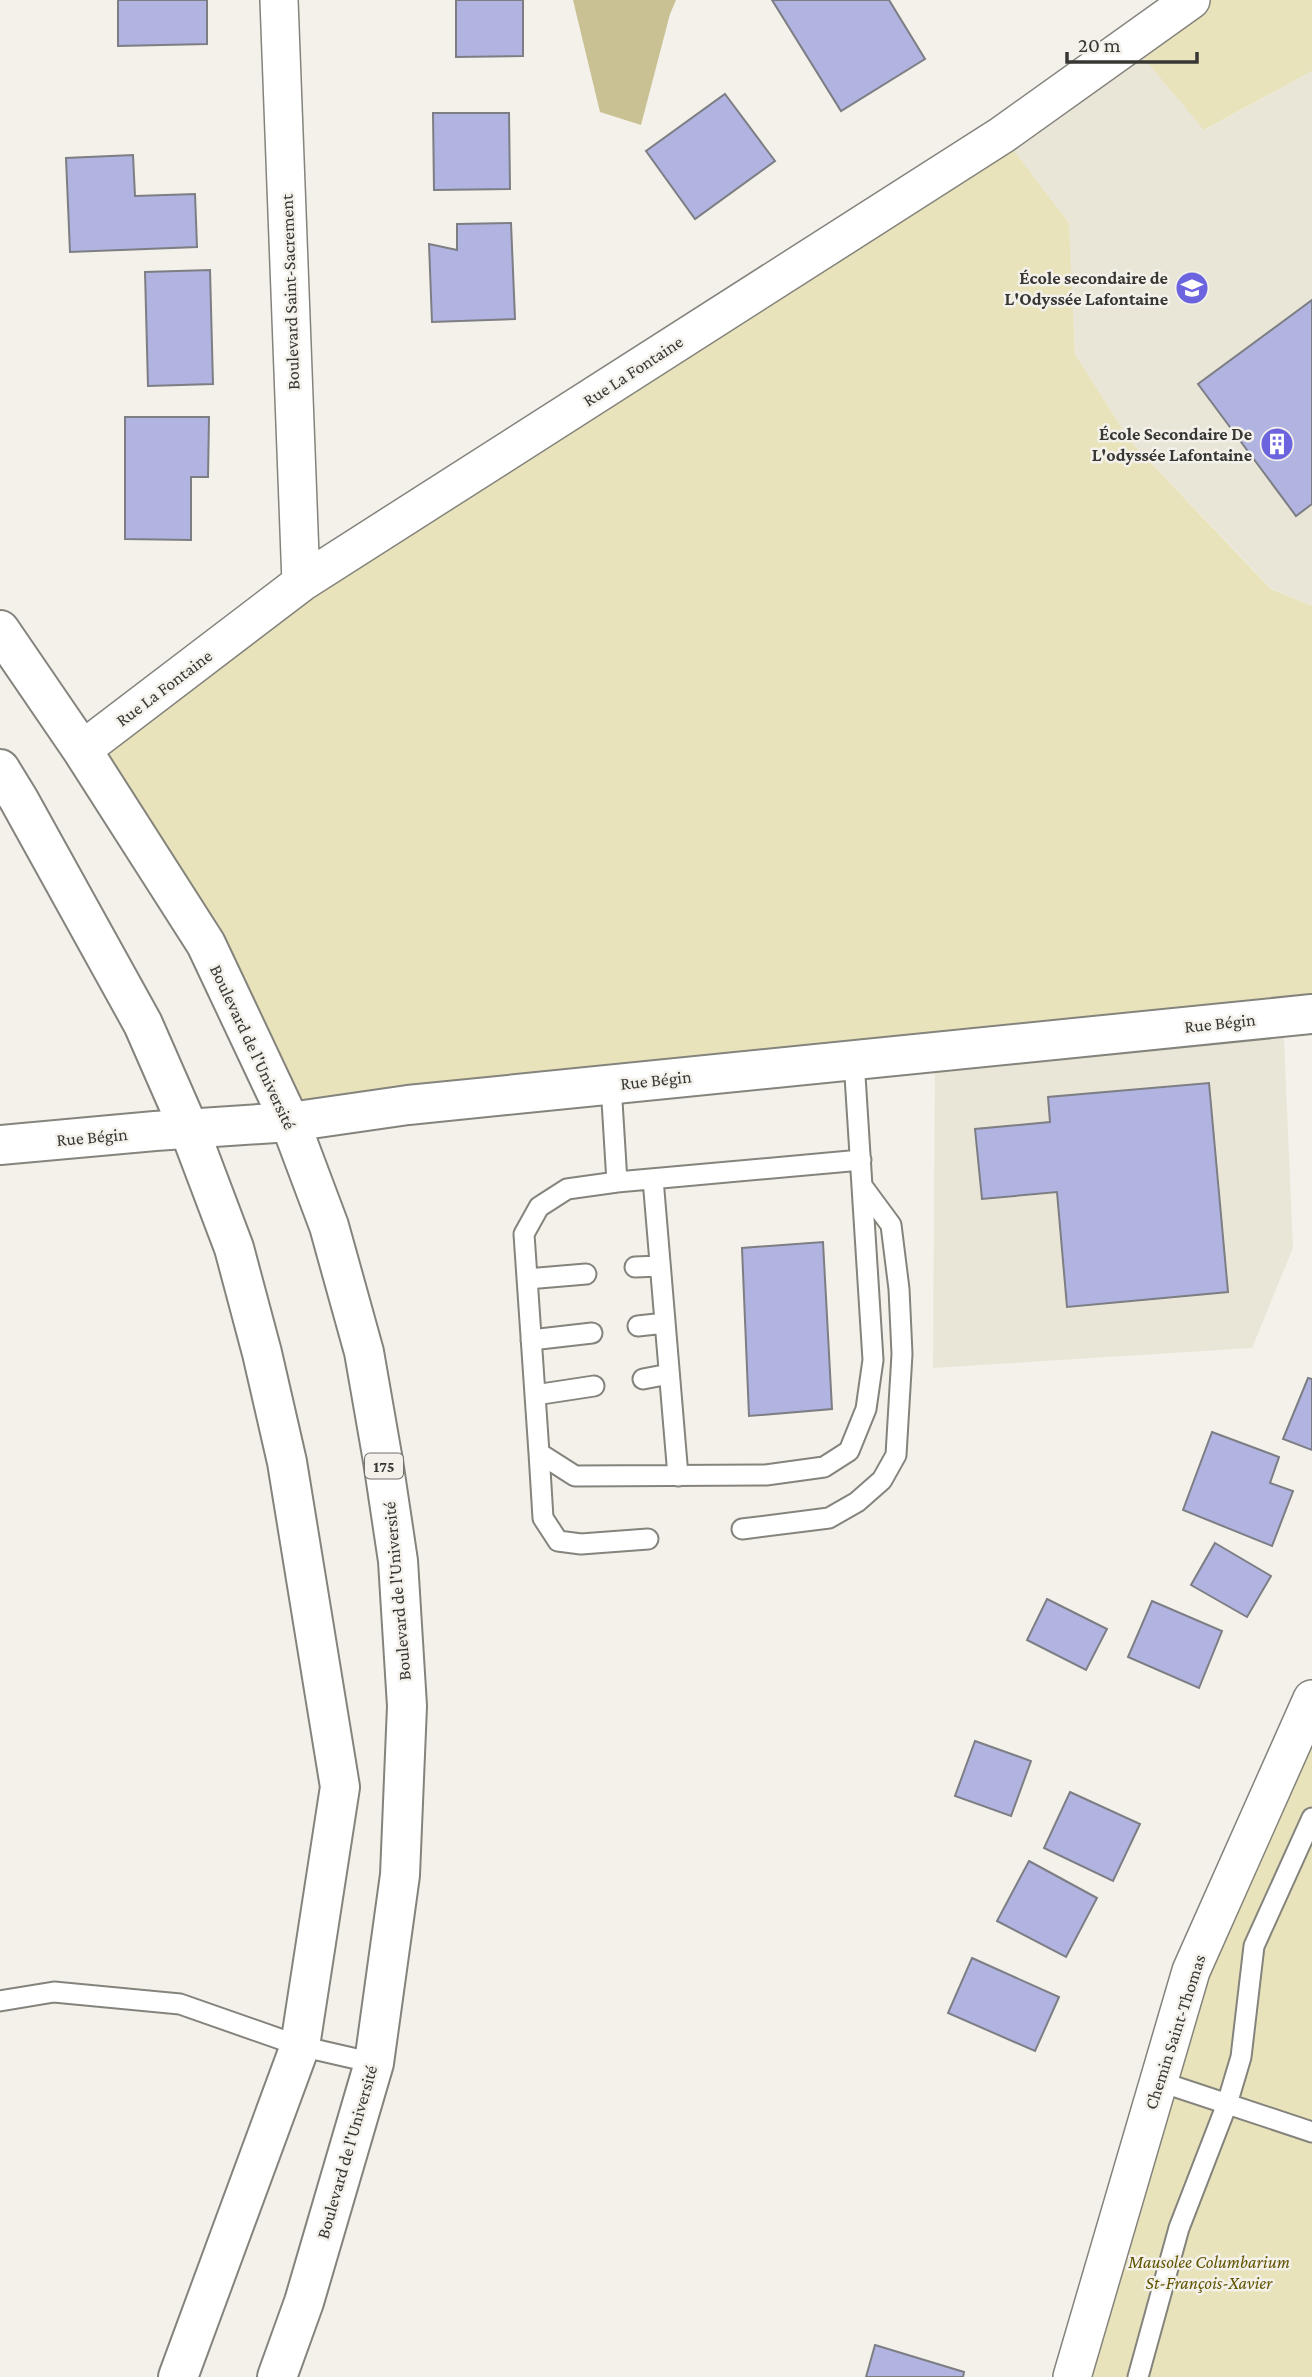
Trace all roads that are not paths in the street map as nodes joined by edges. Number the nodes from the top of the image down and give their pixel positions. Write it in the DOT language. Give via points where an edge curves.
graph roads {
  1 [pos="279,0"];
  2 [pos="1191,0"];
  3 [pos="301,583"];
  4 [pos="0,631"];
  5 [pos="82,750"];
  6 [pos="6,794"];
  7 [pos="1312,1014"];
  8 [pos="854,1060"];
  9 [pos="611,1085"];
  10 [pos="290,1122"];
  11 [pos="189,1129"];
  12 [pos="0,1146"];
  13 [pos="861,1160"];
  14 [pos="653,1179"];
  15 [pos="617,1182"];
  16 [pos="863,1187"];
  17 [pos="660,1266"];
  18 [pos="635,1268"];
  19 [pos="586,1274"];
  20 [pos="527,1279"];
  21 [pos="665,1323"];
  22 [pos="638,1326"];
  23 [pos="592,1333"];
  24 [pos="531,1339"];
  25 [pos="669,1374"];
  26 [pos="643,1379"];
  27 [pos="594,1386"];
  28 [pos="535,1395"];
  29 [pos="539,1453"];
  30 [pos="678,1476"];
  31 [pos="742,1529"];
  32 [pos="648,1539"];
  33 [pos="1312,1699"];
  34 [pos="1312,1818"];
  35 [pos="0,2001"];
  36 [pos="300,2046"];
  37 [pos="374,2063"];
  38 [pos="1158,2081"];
  39 [pos="1227,2104"];
  40 [pos="1312,2132"];
  41 [pos="178,2377"];
  42 [pos="277,2377"];
  43 [pos="1072,2377"];
  44 [pos="1138,2377"];
  1 -- 3 [label="street, Boulevard Saint-Sacrement"];
  2 -- 3 [label="street, Rue La Fontaine" via="1002,135"];
  3 -- 5 [label="street, Rue La Fontaine"];
  4 -- 5 [label="main road, Boulevard de l'Université / 175"];
  5 -- 10 [label="main road, Boulevard de l'Université / 175" via="205,944"];
  6 -- 11 [label="main road" via="143,1024"];
  7 -- 8 [label="main road, Rue Bégin"];
  8 -- 9 [label="main road, Rue Bégin"];
  8 -- 13 [label="lane"];
  9 -- 10 [label="main road, Rue Bégin"];
  9 -- 15 [label="lane"];
  10 -- 11 [label="main road, Rue Bégin"];
  10 -- 37 [label="main road, Boulevard de l'Université / 175" via="329,1226 363,1352 398,1561 407,1706 400,1875"];
  11 -- 12 [label="main road, Rue Bégin"];
  11 -- 36 [label="main road" via="234,1248 262,1353 287,1462 340,1787"];
  13 -- 14 [label="lane"];
  13 -- 16 [label="lane"];
  14 -- 15 [label="lane"];
  14 -- 17 [label="lane"];
  15 -- 20 [label="lane" via="567,1189 540,1207 524,1234"];
  16 -- 30 [label="lane" via="873,1360 866,1409 849,1451 824,1467 766,1475"];
  16 -- 31 [label="lane" via="891,1225 896,1264 902,1354 896,1455 882,1480 858,1502 829,1518"];
  17 -- 18 [label="lane"];
  17 -- 21 [label="lane"];
  19 -- 20 [label="lane"];
  20 -- 24 [label="lane"];
  21 -- 22 [label="lane"];
  21 -- 25 [label="lane"];
  23 -- 24 [label="lane"];
  24 -- 28 [label="lane"];
  25 -- 26 [label="lane"];
  25 -- 30 [label="lane"];
  27 -- 28 [label="lane"];
  28 -- 29 [label="lane"];
  29 -- 30 [label="lane" via="575,1476"];
  29 -- 32 [label="lane" via="543,1518 558,1541 581,1544"];
  33 -- 38 [label="street, Chemin Saint-Thomas" via="1191,1971"];
  34 -- 39 [label="lane" via="1254,1946 1241,2057"];
  35 -- 36 [label="lane" via="54,1992 180,2004"];
  36 -- 37 [label="lane"];
  36 -- 41 [label="main road"];
  37 -- 42 [label="main road, Boulevard de l'Université / 175" via="304,2302"];
  38 -- 39 [label="lane"];
  38 -- 43 [label="street, Chemin Saint-Thomas"];
  39 -- 40 [label="lane"];
  39 -- 44 [label="lane" via="1179,2228"];
}
